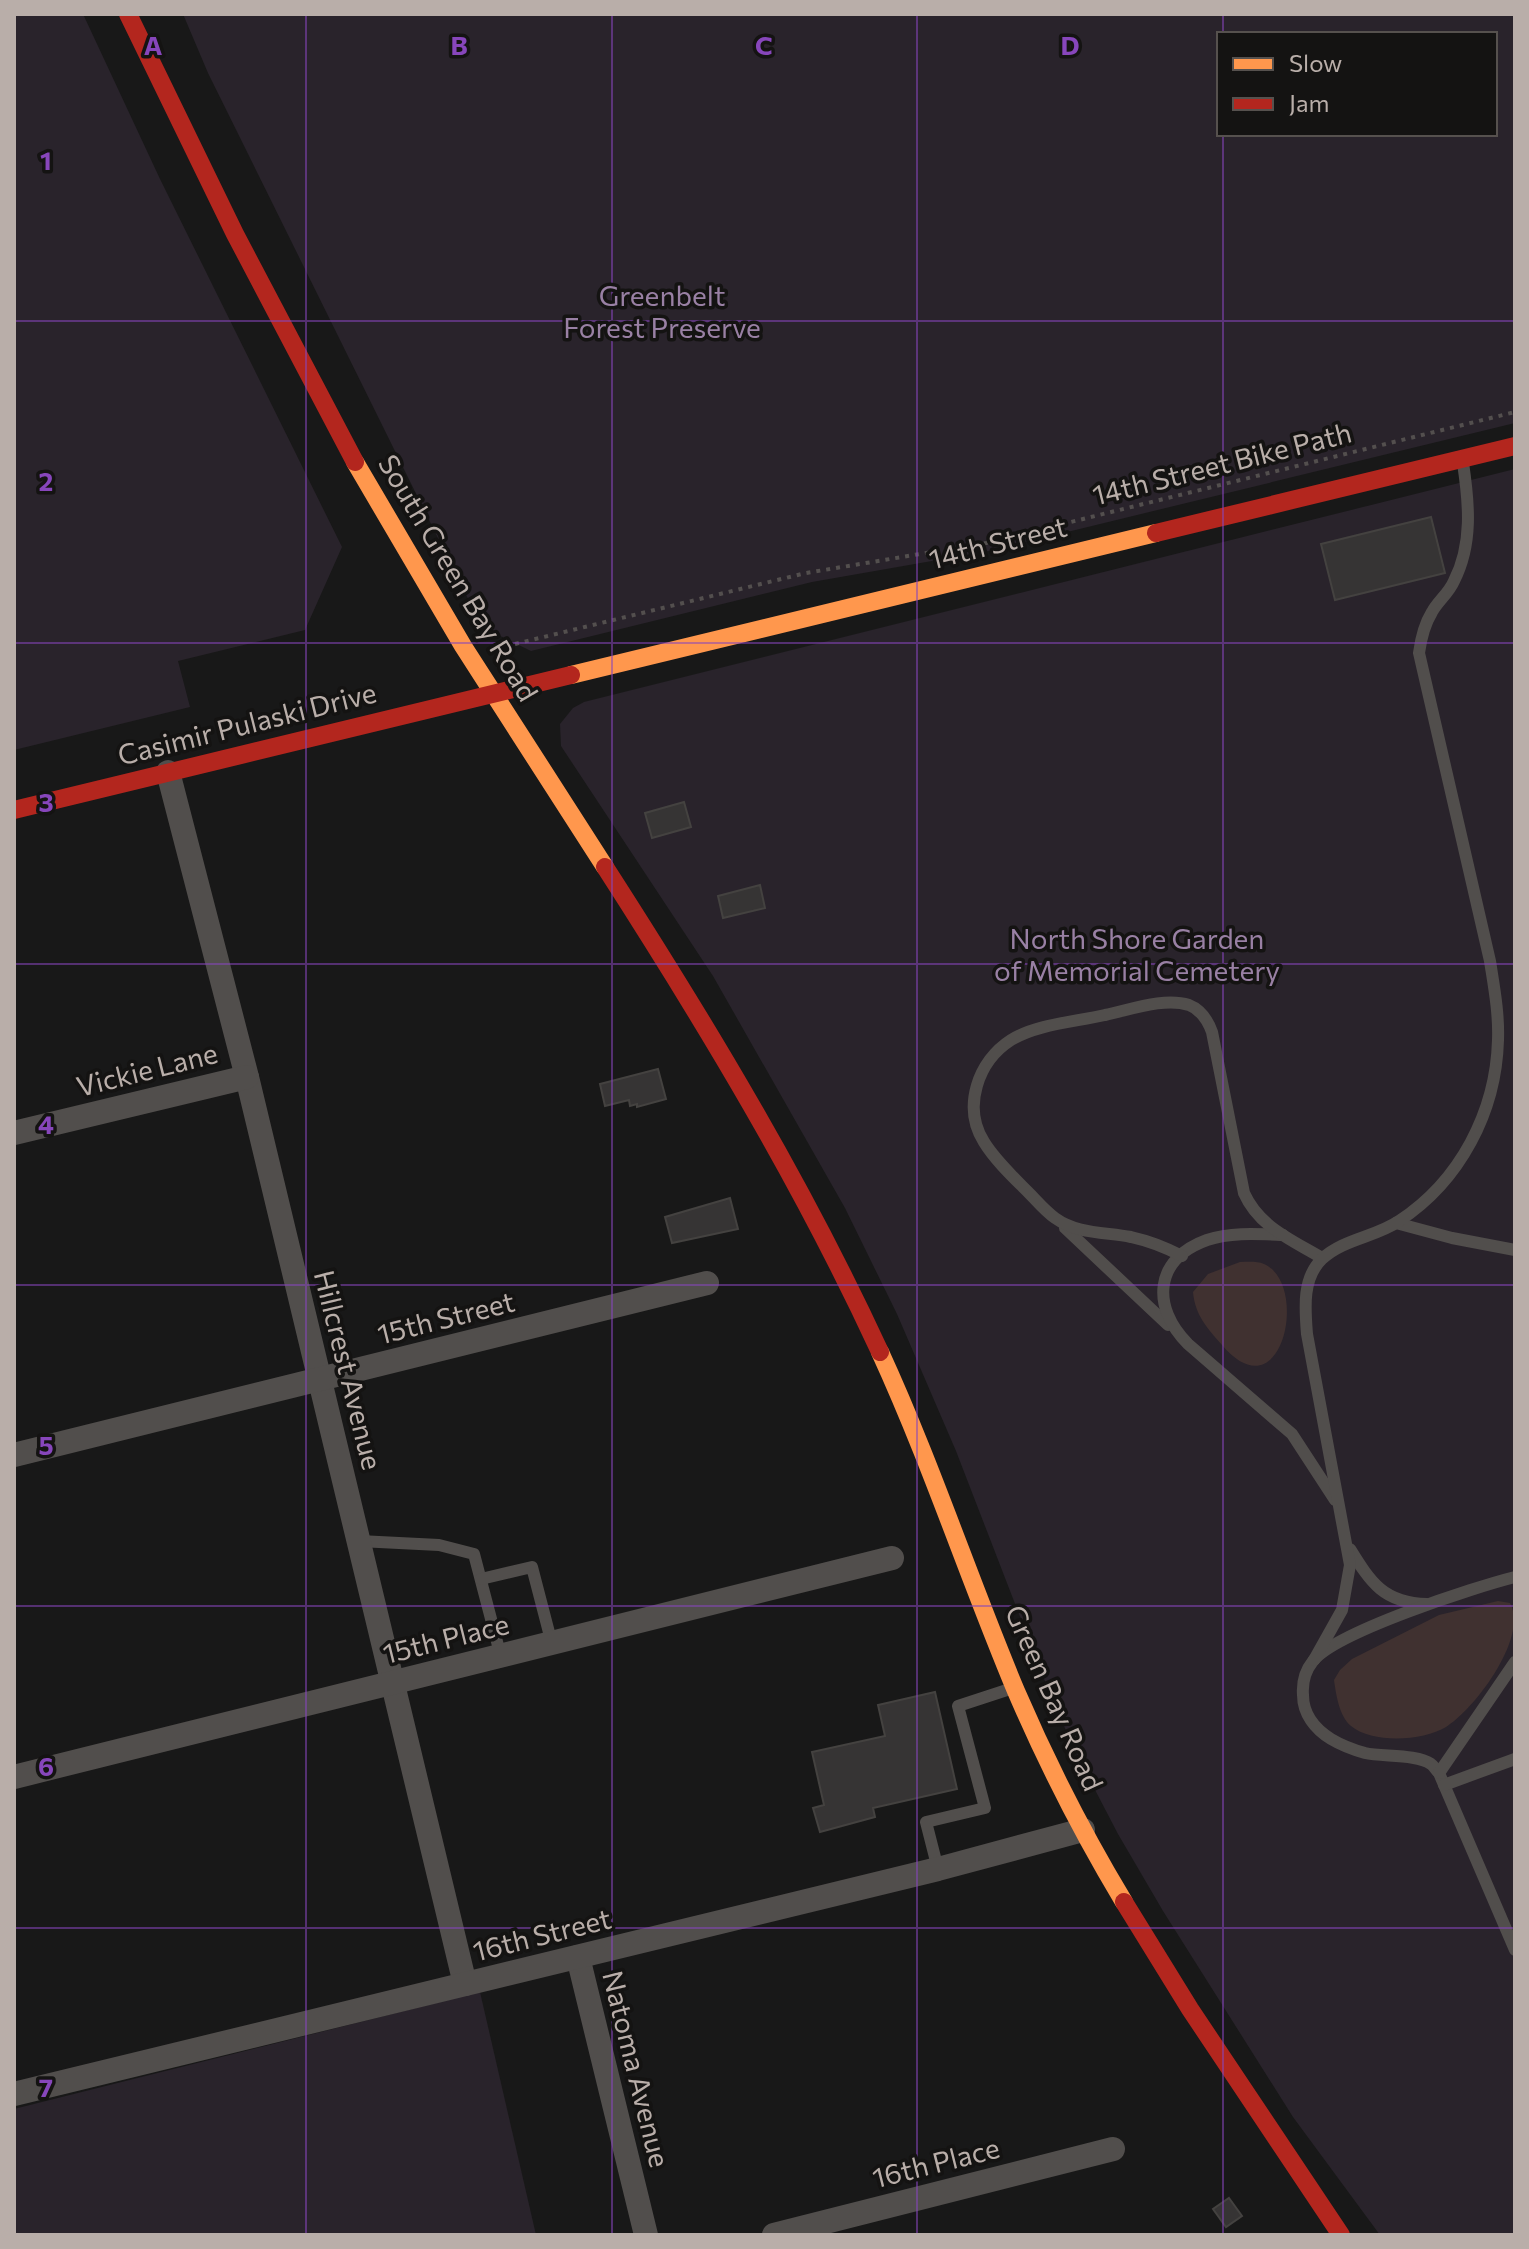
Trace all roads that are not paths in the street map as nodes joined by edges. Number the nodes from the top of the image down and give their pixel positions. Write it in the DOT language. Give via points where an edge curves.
graph roads {
  1 [pos="128,14"];
  2 [pos="1515,446"];
  3 [pos="1463,458"];
  4 [pos="493,694"];
  5 [pos="168,772"];
  6 [pos="14,810"];
  7 [pos="247,1077"];
  8 [pos="14,1133"];
  9 [pos="779,1149"];
  10 [pos="1053,1217"];
  11 [pos="1396,1223"];
  12 [pos="1283,1235"];
  13 [pos="1515,1250"];
  14 [pos="1182,1256"];
  15 [pos="1322,1258"];
  16 [pos="707,1283"];
  17 [pos="1173,1330"];
  18 [pos="320,1380"];
  19 [pos="14,1455"];
  20 [pos="1342,1513"];
  21 [pos="359,1541"];
  22 [pos="1349,1548"];
  23 [pos="892,1558"];
  24 [pos="1515,1577"];
  25 [pos="481,1579"];
  26 [pos="1435,1604"];
  27 [pos="552,1644"];
  28 [pos="501,1657"];
  29 [pos="1314,1660"];
  30 [pos="1515,1662"];
  31 [pos="393,1683"];
  32 [pos="1014,1688"];
  33 [pos="1515,1759"];
  34 [pos="14,1777"];
  35 [pos="1441,1779"];
  36 [pos="1083,1830"];
  37 [pos="938,1869"];
  38 [pos="1515,1950"];
  39 [pos="578,1957"];
  40 [pos="465,1984"];
  41 [pos="14,2094"];
  42 [pos="1113,2149"];
  43 [pos="646,2235"];
  44 [pos="774,2235"];
  45 [pos="1341,2235"];
  1 -- 4 [label="main road, South Green Bay Road" via="326,409"];
  2 -- 3 [label="main road, 14th Street"];
  3 -- 4 [label="main road, 14th Street"];
  3 -- 11 [label="lane" via="1469,497 1462,561 1454,584 1422,631 1419,653 1490,961 1498,1040 1486,1112 1470,1144 1436,1190"];
  4 -- 5 [label="main road, Casimir Pulaski Drive"];
  4 -- 9 [label="main road, South Green Bay Road" via="682,987"];
  5 -- 6 [label="main road, Casimir Pulaski Drive"];
  5 -- 7 [label="street, Hillcrest Avenue"];
  7 -- 8 [label="street, Vickie Lane"];
  7 -- 18 [label="street, Hillcrest Avenue"];
  9 -- 32 [label="main road, Green Bay Road" via="844,1274 912,1425"];
  10 -- 12 [label="lane" via="983,1141 975,1099 981,1072 1000,1049 1035,1030 1161,1004 1189,1005 1207,1019 1212,1032 1244,1193 1261,1221"];
  10 -- 14 [label="lane" via="1069,1227 1161,1245"];
  10 -- 17 [label="lane"];
  11 -- 13 [label="lane"];
  11 -- 15 [label="lane"];
  12 -- 14 [label="lane" via="1225,1236 1194,1246"];
  12 -- 15 [label="lane"];
  14 -- 17 [label="lane" via="1173,1263 1164,1287"];
  15 -- 20 [label="lane" via="1308,1284 1307,1334"];
  16 -- 18 [label="street, 15th Street"];
  17 -- 20 [label="lane" via="1292,1434"];
  18 -- 19 [label="street, 15th Street"];
  18 -- 21 [label="street, Hillcrest Avenue"];
  20 -- 22 [label="lane"];
  21 -- 25 [label="lane" via="439,1545 474,1554"];
  21 -- 31 [label="street, Hillcrest Avenue"];
  22 -- 26 [label="lane" via="1366,1575 1395,1599"];
  22 -- 29 [label="lane" via="1342,1610"];
  23 -- 27 [label="street, 15th Place"];
  24 -- 26 [label="lane"];
  25 -- 27 [label="lane" via="532,1567"];
  25 -- 28 [label="lane"];
  26 -- 29 [label="lane" via="1355,1634"];
  27 -- 28 [label="street, 15th Place"];
  28 -- 31 [label="street, 15th Place"];
  29 -- 35 [label="lane" via="1305,1675 1303,1704 1318,1730 1365,1753 1431,1764"];
  30 -- 35 [label="lane"];
  31 -- 34 [label="street, 15th Place"];
  31 -- 40 [label="street, Hillcrest Avenue"];
  32 -- 36 [label="main road, Green Bay Road"];
  32 -- 37 [label="lane" via="958,1706 985,1808 926,1822"];
  33 -- 35 [label="lane"];
  35 -- 38 [label="lane"];
  36 -- 37 [label="street, 16th Street"];
  36 -- 45 [label="main road, Green Bay Road" via="1177,1989"];
  37 -- 39 [label="street, 16th Street"];
  39 -- 40 [label="street, 16th Street"];
  39 -- 43 [label="street, Natoma Avenue"];
  40 -- 41 [label="street, 16th Street"];
  42 -- 44 [label="street, 16th Place"];
}
